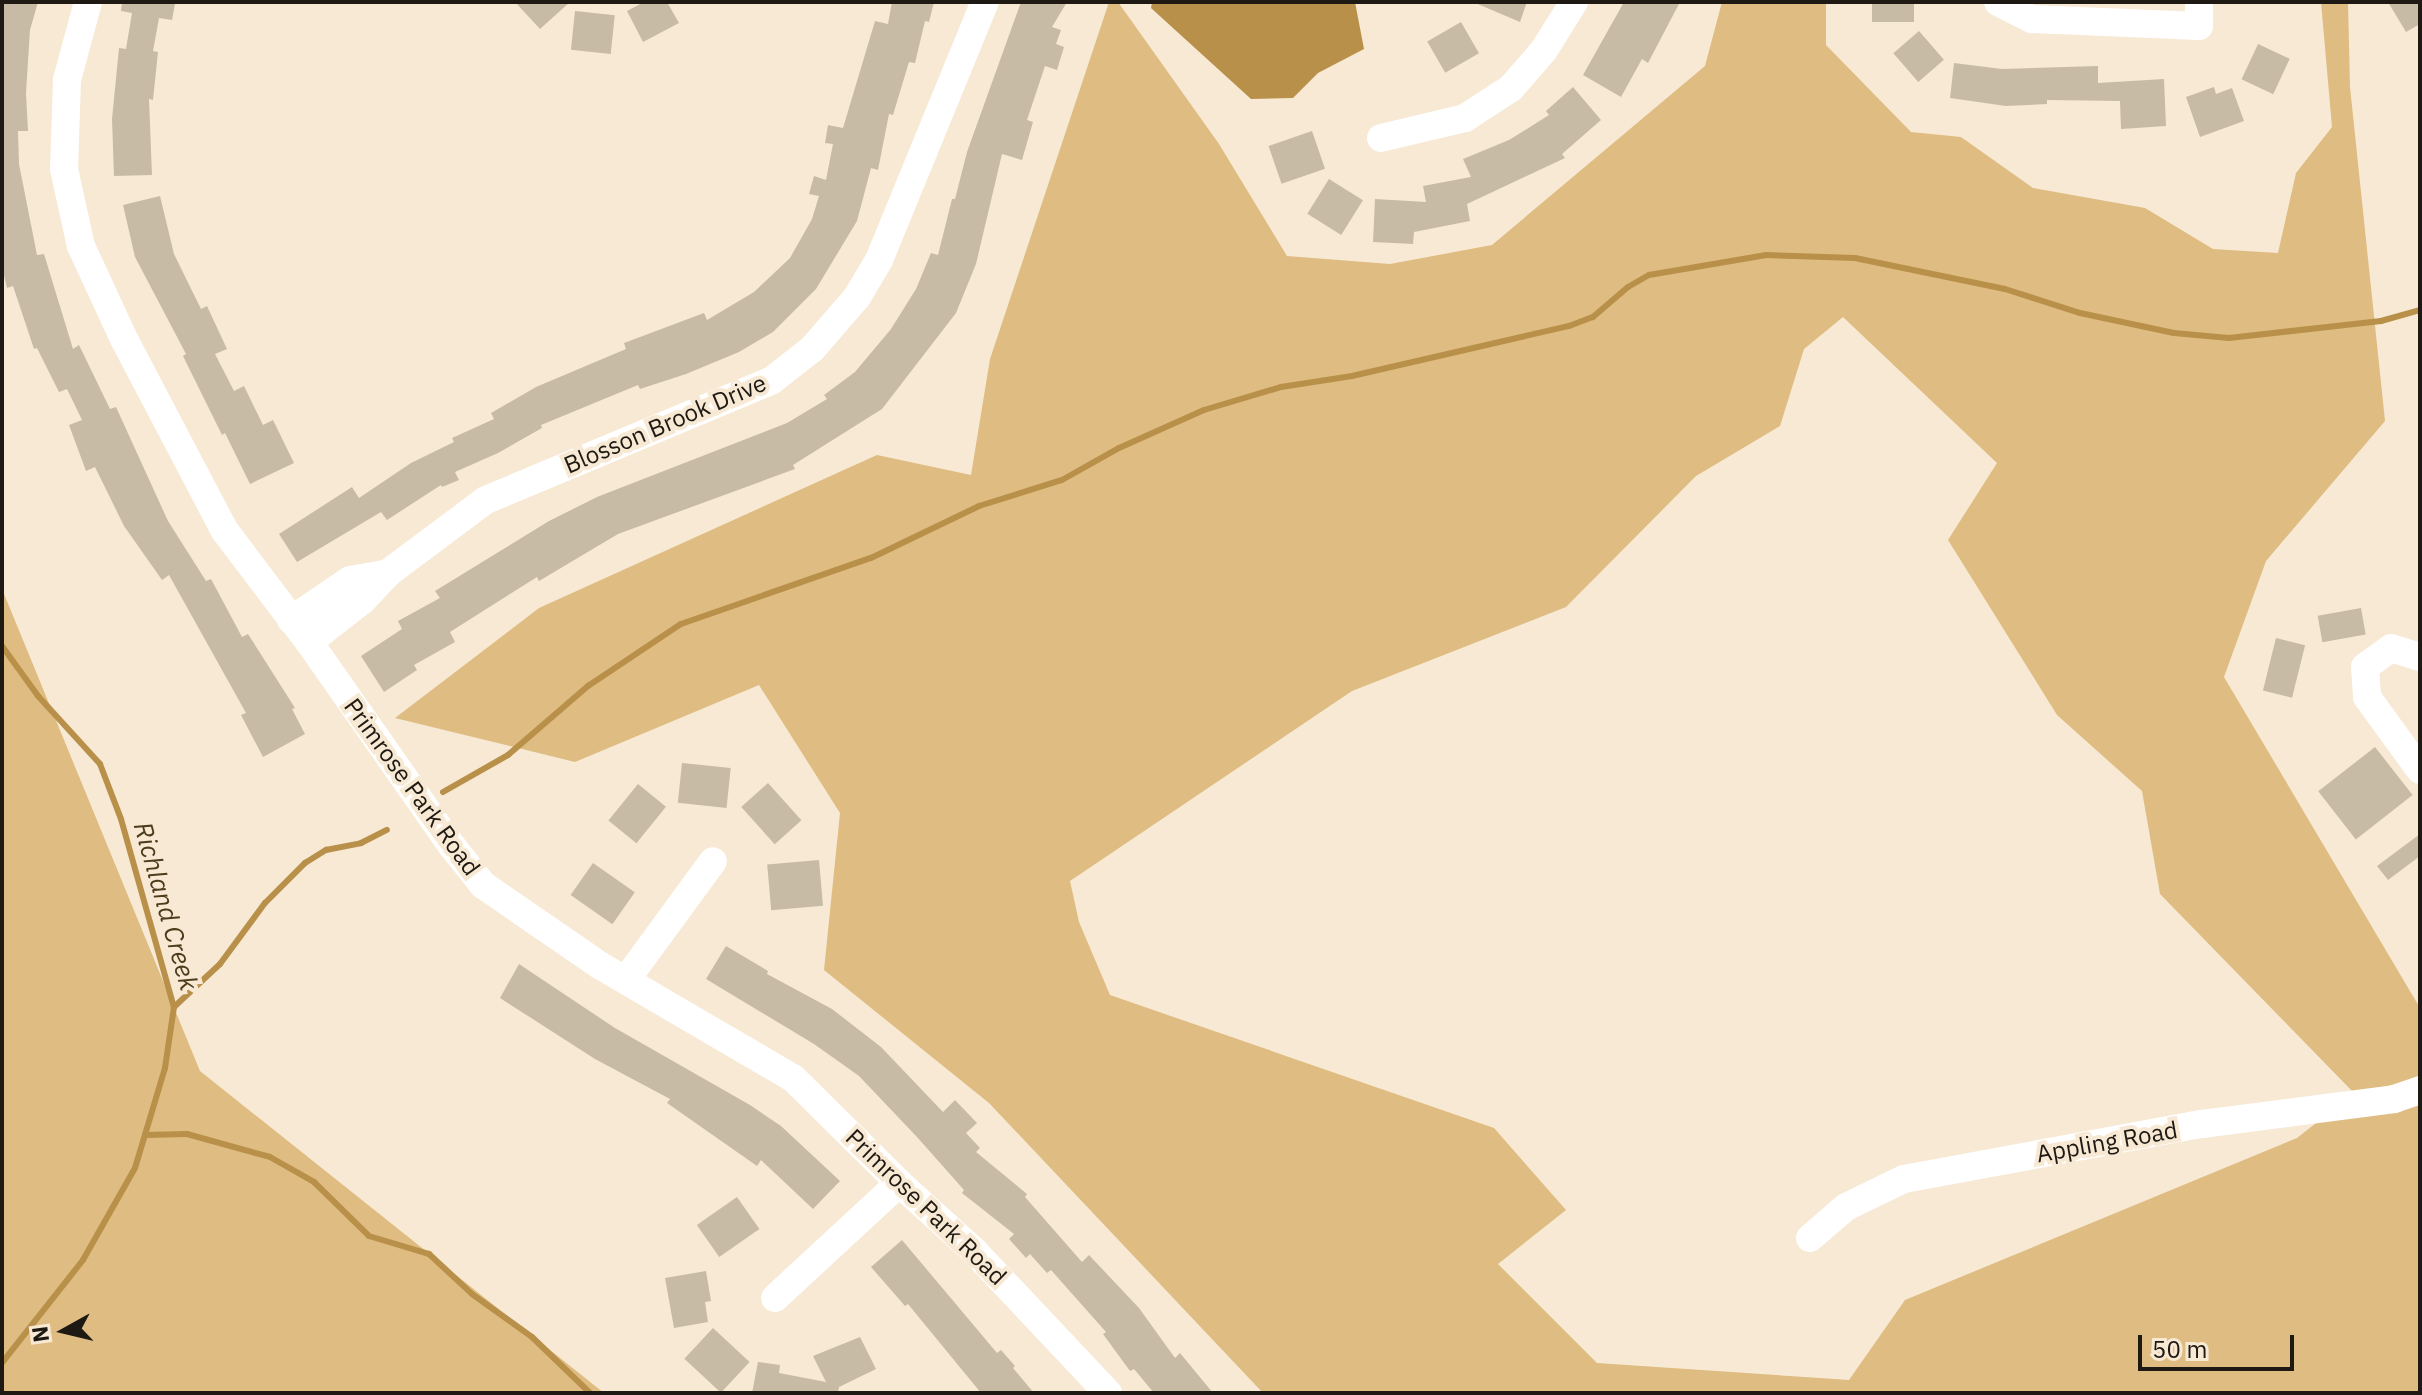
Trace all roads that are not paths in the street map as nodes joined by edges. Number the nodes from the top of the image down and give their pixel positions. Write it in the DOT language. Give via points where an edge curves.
graph roads {
  1 [pos="88,2"];
  2 [pos="985,2"];
  3 [pos="1574,2"];
  4 [pos="1998,2"];
  5 [pos="2199,2"];
  6 [pos="1381,138"];
  7 [pos="388,573"];
  8 [pos="291,620"];
  9 [pos="309,642"];
  10 [pos="2420,657"];
  11 [pos="2420,770"];
  12 [pos="713,861"];
  13 [pos="626,980"];
  14 [pos="2420,1090"];
  15 [pos="899,1183"];
  16 [pos="1810,1238"];
  17 [pos="775,1298"];
  18 [pos="1108,1393"];
  1 -- 8 [label="street, Primrose Park Road" via="67,80 64,169 81,246 225,531"];
  2 -- 7 [label="street, Blosson Brook Drive" via="879,260 857,297 812,349 771,381 486,500"];
  3 -- 6 [label="street" via="1544,50 1511,88 1465,118"];
  4 -- 5 [label="street" via="2032,19 2199,26"];
  7 -- 8 [label="street, Blosson Brook Drive" via="350,580"];
  7 -- 9 [label="street, Blosson Brook Drive"];
  8 -- 9 [label="street, Primrose Park Road"];
  9 -- 13 [label="street, Primrose Park Road" via="483,885"];
  10 -- 11 [label="street" via="2391,648 2365,667 2367,697"];
  12 -- 13 [label="street"];
  13 -- 15 [label="street, Primrose Park Road" via="793,1078"];
  14 -- 16 [label="street, Appling Road" via="2394,1099 2202,1124 1904,1179 1846,1207"];
  15 -- 17 [label="street"];
  15 -- 18 [label="street, Primrose Park Road" via="975,1252"];
}
